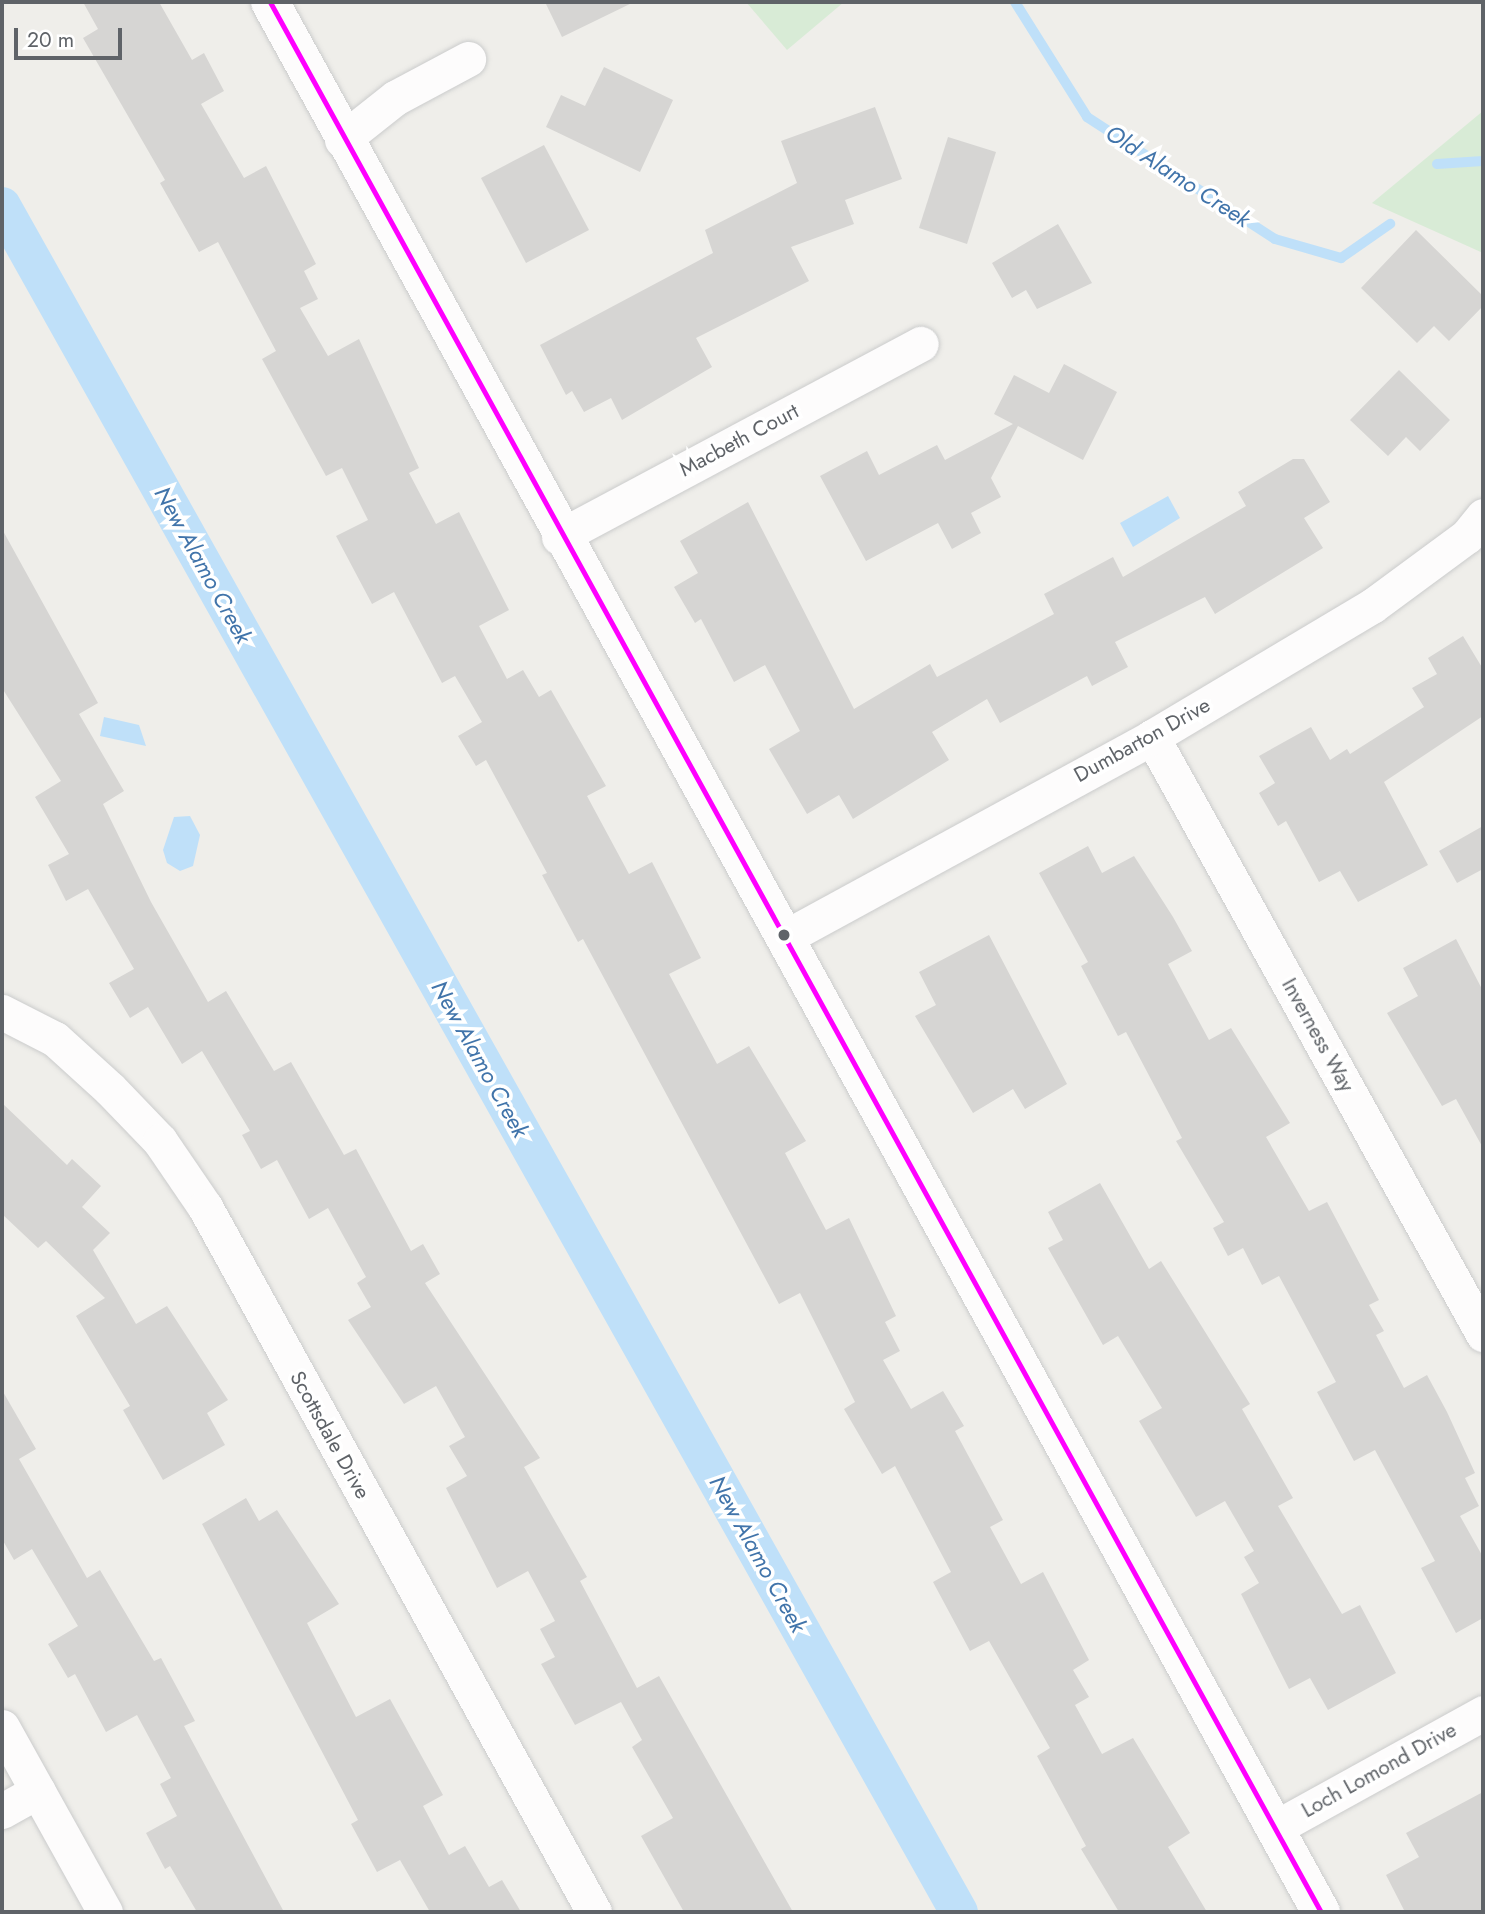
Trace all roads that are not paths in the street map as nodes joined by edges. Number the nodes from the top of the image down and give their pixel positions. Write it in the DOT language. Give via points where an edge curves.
graph roads {
  1 [pos="270,2"];
  2 [pos="468,59"];
  3 [pos="342,140"];
  4 [pos="921,344"];
  5 [pos="1483,516"];
  6 [pos="559,537"];
  7 [pos="1152,737"];
  8 [pos="783,937"];
  9 [pos="2,1012"];
  10 [pos="1483,1334"];
  11 [pos="1483,1713"];
  12 [pos="2,1727"];
  13 [pos="38,1791"];
  14 [pos="2,1811"];
  15 [pos="1275,1828"];
  16 [pos="105,1912"];
  17 [pos="594,1912"];
  18 [pos="1321,1912"];
  1 -- 3 [label="street"];
  2 -- 3 [label="street" via="395,99"];
  3 -- 6 [label="street"];
  4 -- 6 [label="street, Macbeth Court"];
  5 -- 7 [label="street, Dumbarton Drive" via="1467,536 1372,606"];
  6 -- 8 [label="street"];
  7 -- 8 [label="street, Dumbarton Drive"];
  7 -- 10 [label="street, Inverness Way"];
  8 -- 15 [label="street"];
  9 -- 17 [label="street, Scottsdale Drive" via="55,1039 110,1089 160,1141 205,1207"];
  11 -- 15 [label="street, Loch Lomond Drive"];
  12 -- 13 [label="street"];
  13 -- 14 [label="street"];
  13 -- 16 [label="street"];
  15 -- 18 [label="street"];
}
